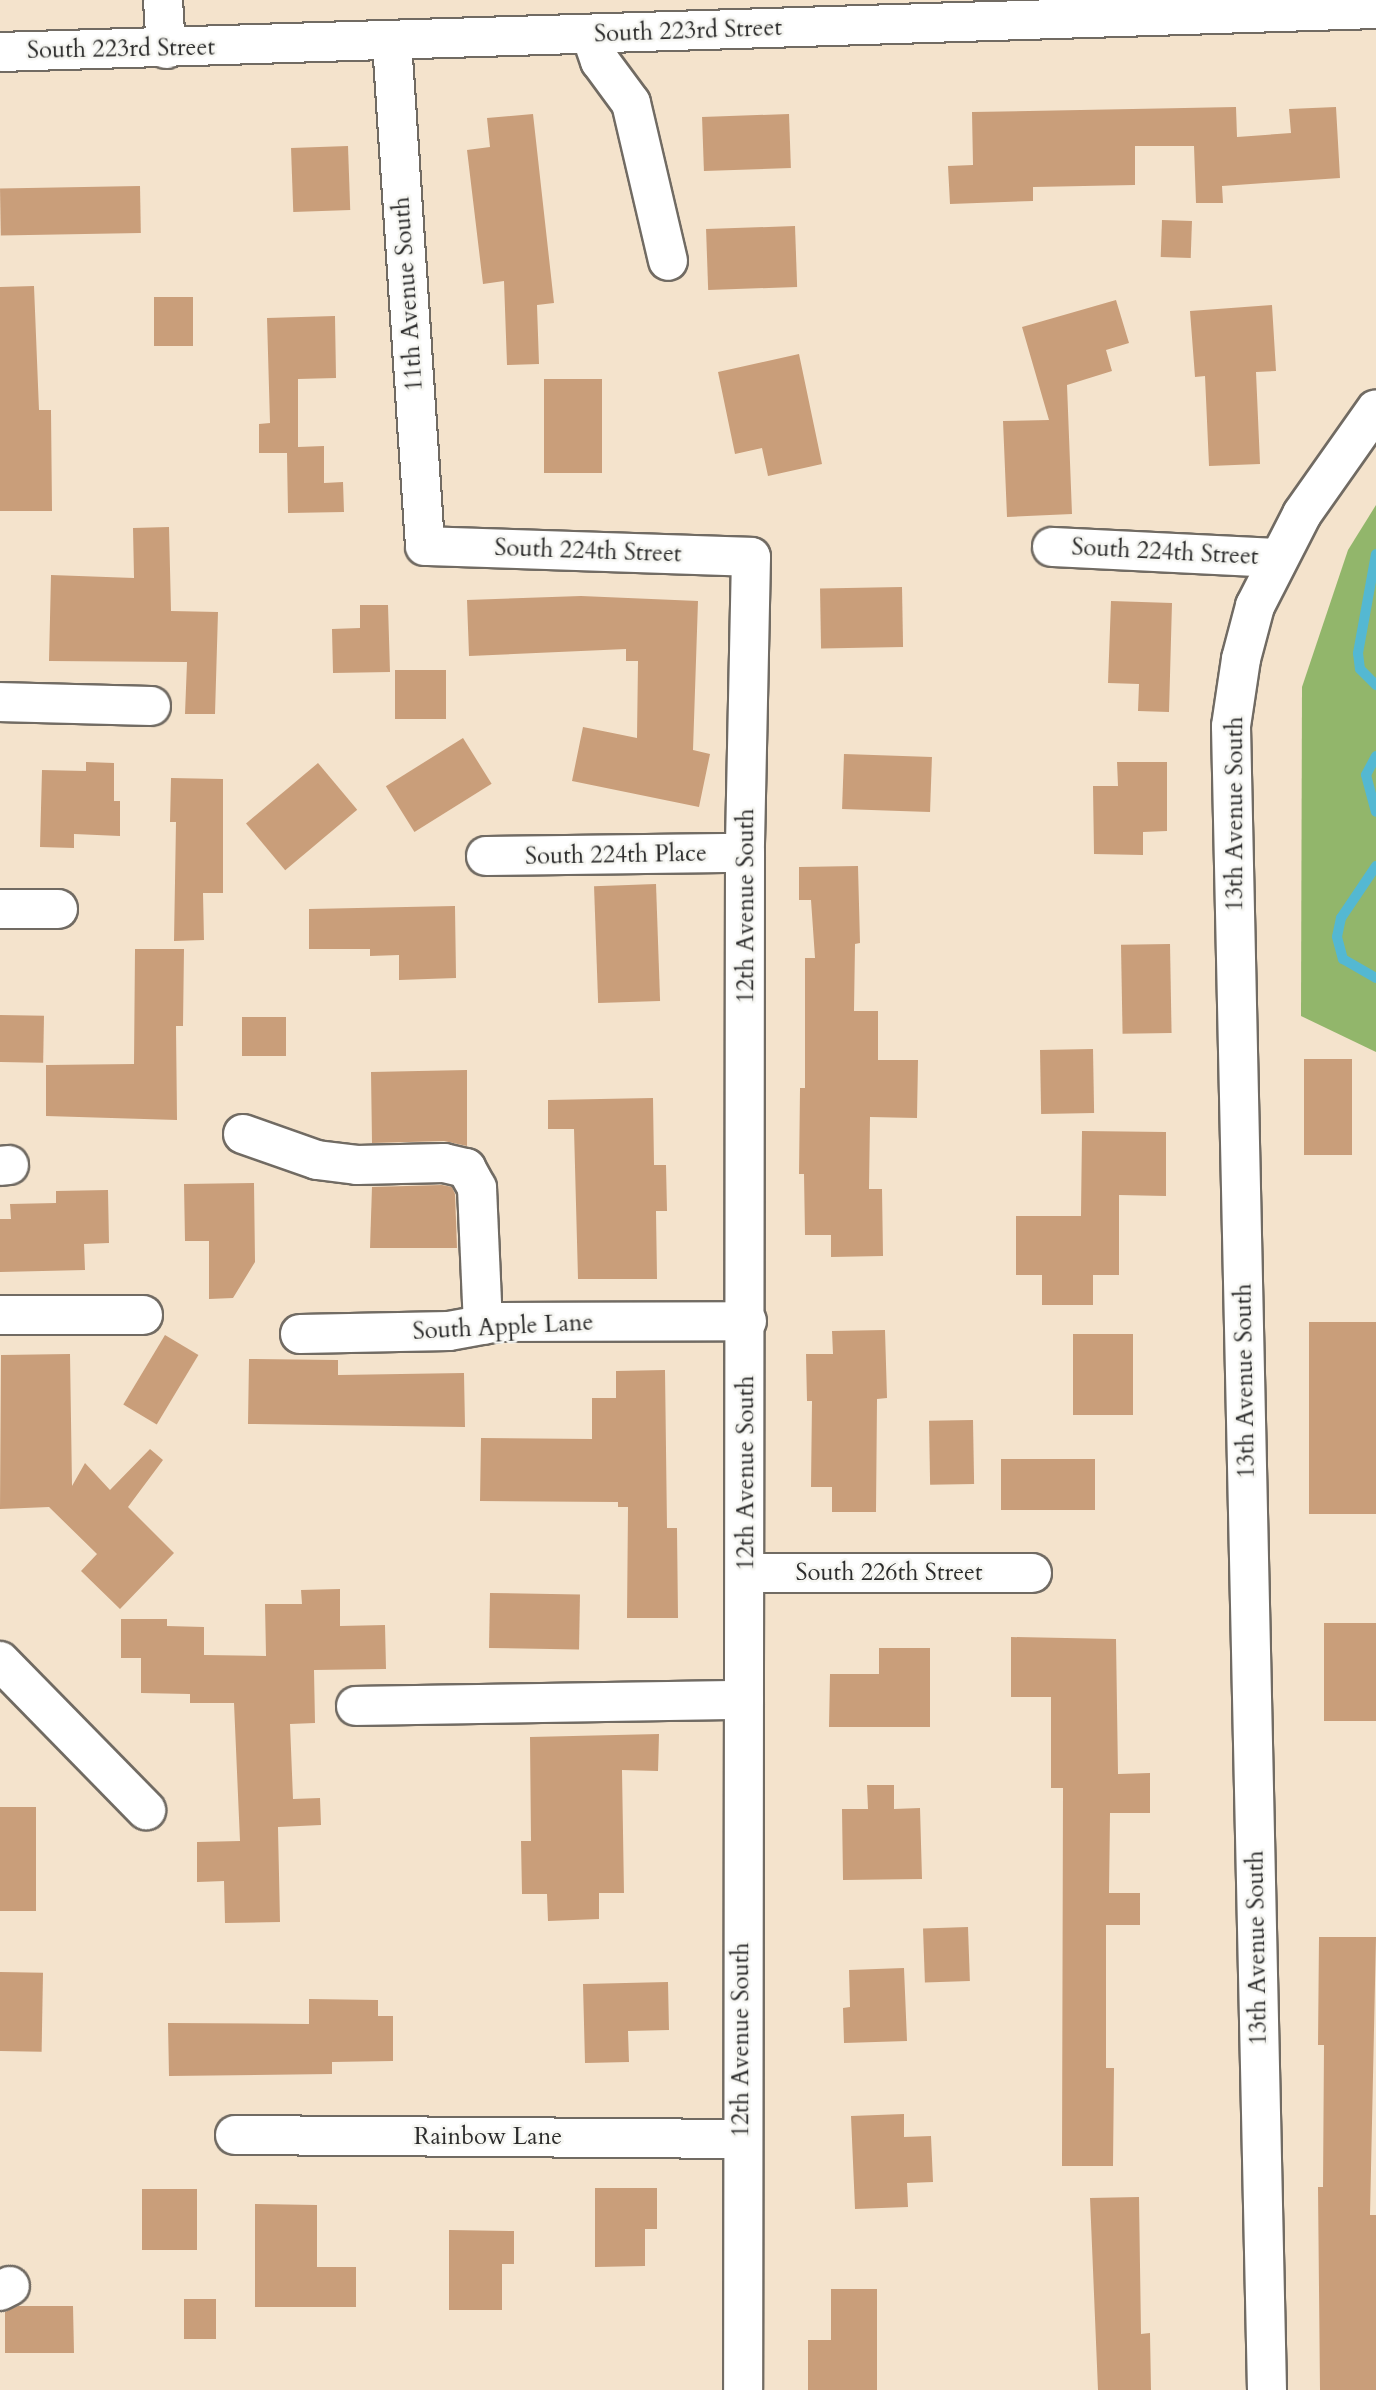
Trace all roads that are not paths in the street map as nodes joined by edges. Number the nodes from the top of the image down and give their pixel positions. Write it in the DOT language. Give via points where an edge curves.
graph roads {
  1 [pos="163,0"];
  2 [pos="1376,9"];
  3 [pos="898,11"];
  4 [pos="591,35"];
  5 [pos="391,42"];
  6 [pos="166,49"];
  7 [pos="0,52"];
  8 [pos="668,261"];
  9 [pos="1376,409"];
  10 [pos="425,546"];
  11 [pos="1052,547"];
  12 [pos="751,556"];
  13 [pos="1278,558"];
  14 [pos="0,702"];
  15 [pos="151,706"];
  16 [pos="745,853"];
  17 [pos="486,856"];
  18 [pos="0,909"];
  19 [pos="58,909"];
  20 [pos="243,1134"];
  21 [pos="0,1315"];
  22 [pos="143,1315"];
  23 [pos="747,1321"];
  24 [pos="483,1325"];
  25 [pos="300,1334"];
  26 [pos="745,1573"];
  27 [pos="1032,1573"];
  28 [pos="0,1661"];
  29 [pos="744,1700"];
  30 [pos="356,1706"];
  31 [pos="146,1810"];
  32 [pos="235,2135"];
  33 [pos="741,2139"];
  34 [pos="743,2390"];
  35 [pos="1267,2390"];
  1 -- 6 [label="street"];
  2 -- 3 [label="street, South 223rd Street"];
  3 -- 4 [label="street, South 223rd Street"];
  4 -- 5 [label="street, South 223rd Street"];
  4 -- 8 [label="street" via="600,61 631,103"];
  5 -- 6 [label="street, South 223rd Street"];
  5 -- 10 [label="street, 11th Avenue South"];
  6 -- 7 [label="street, South 223rd Street"];
  9 -- 13 [label="street, 13th Avenue South" via="1302,514"];
  10 -- 12 [label="street, South 224th Street"];
  11 -- 13 [label="street, South 224th Street"];
  12 -- 16 [label="street, 12th Avenue South"];
  13 -- 35 [label="street, 13th Avenue South" via="1248,632 1231,726"];
  14 -- 15 [label="street"];
  16 -- 17 [label="street, South 224th Place"];
  16 -- 23 [label="street, 12th Avenue South"];
  18 -- 19 [label="street"];
  20 -- 24 [label="street" via="317,1160 357,1165 444,1163 466,1168 477,1188"];
  21 -- 22 [label="street"];
  23 -- 24 [label="street, South Apple Lane"];
  23 -- 26 [label="street, 12th Avenue South"];
  24 -- 25 [label="street, South Apple Lane" via="449,1331"];
  26 -- 27 [label="street, South 226th Street"];
  26 -- 29 [label="street, 12th Avenue South"];
  28 -- 31 [label="street"];
  29 -- 30 [label="street"];
  29 -- 33 [label="street, 12th Avenue South"];
  32 -- 33 [label="street, Rainbow Lane"];
  33 -- 34 [label="street, 12th Avenue South"];
}
